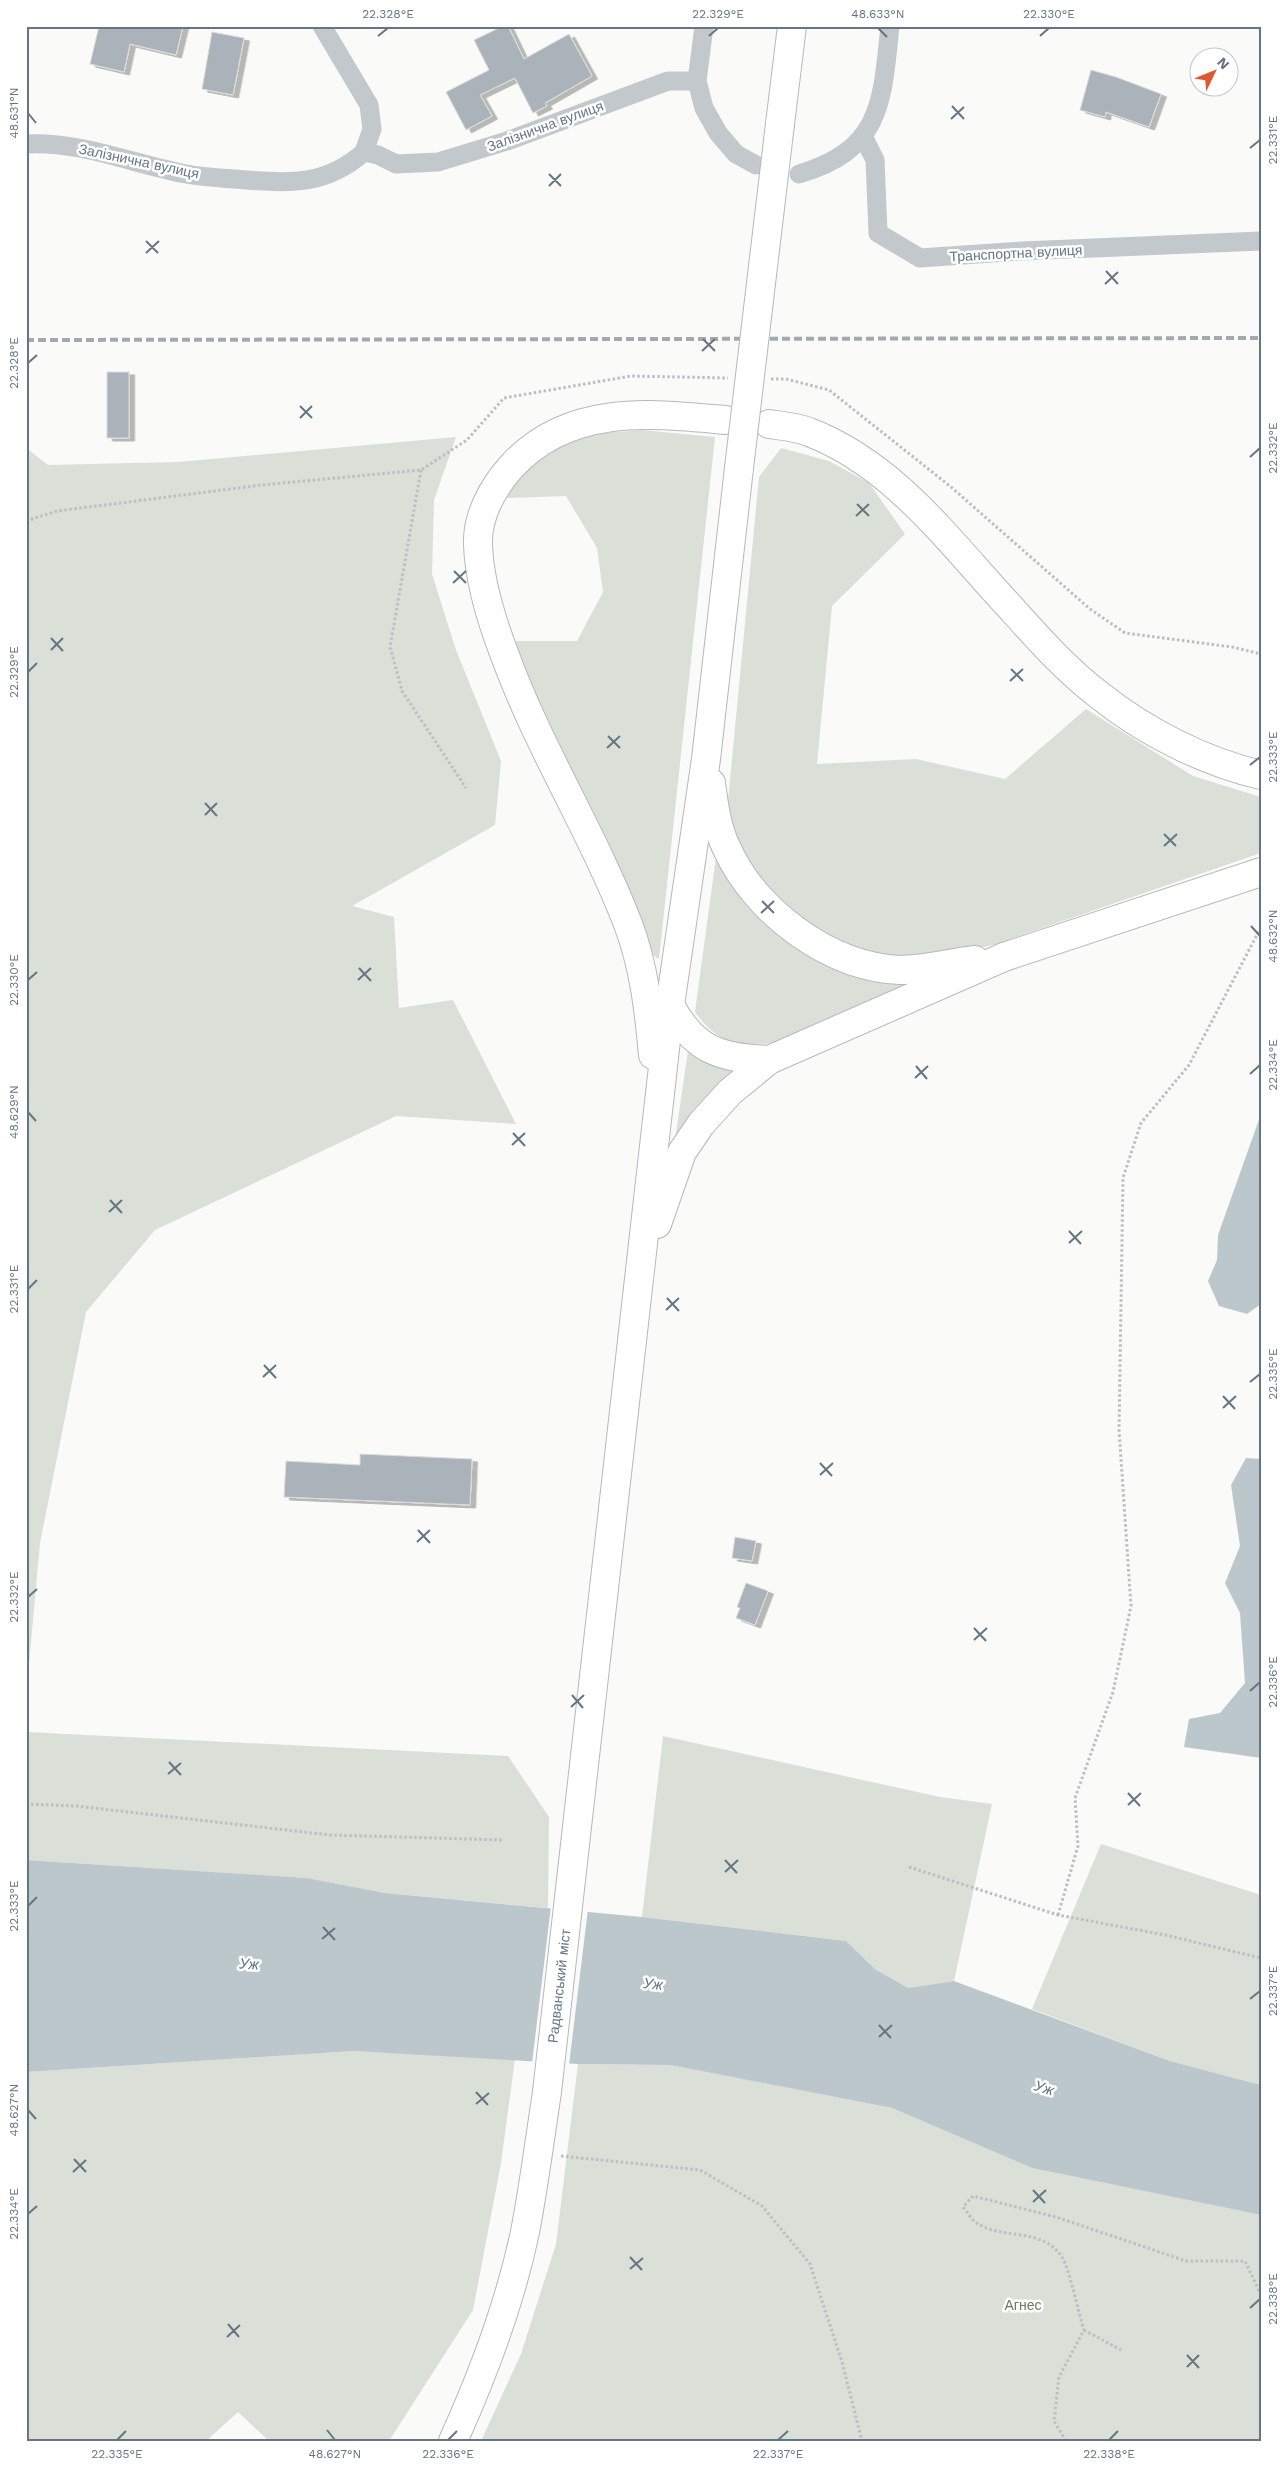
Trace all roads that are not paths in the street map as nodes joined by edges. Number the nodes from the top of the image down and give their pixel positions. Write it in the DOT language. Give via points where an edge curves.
graph roads {
  1 [pos="322,26"];
  2 [pos="704,26"];
  3 [pos="792,26"];
  4 [pos="890,26"];
  5 [pos="696,81"];
  6 [pos="863,136"];
  7 [pos="26,144"];
  8 [pos="364,152"];
  9 [pos="756,166"];
  10 [pos="799,174"];
  11 [pos="1261,241"];
  12 [pos="725,420"];
  13 [pos="769,424"];
  14 [pos="706,759"];
  15 [pos="1261,775"];
  16 [pos="1261,872"];
  17 [pos="1004,957"];
  18 [pos="670,1005"];
  19 [pos="769,1060"];
  20 [pos="659,1101"];
  21 [pos="640,1272"];
  22 [pos="452,2441"];
  1 -- 8 [label="street" via="369,105 372,129"];
  2 -- 5 [label="street"];
  3 -- 14 [label="main road, bridge"];
  4 -- 6 [label="street" via="883,93 875,119"];
  5 -- 8 [label="street, Залізнична вулиця" via="668,81 507,142 438,162 396,164"];
  5 -- 9 [label="street" via="704,108 718,133 736,154"];
  6 -- 10 [label="street" via="831,161"];
  6 -- 11 [label="street, Транспортна вулиця" via="875,160 878,233 920,258"];
  7 -- 8 [label="street, Залізнична вулиця" via="65,145 188,174 259,181 308,180 332,175"];
  12 -- 20 [label="main road" via="636,415 569,425 547,436 521,456 501,478 485,506 478,543 494,625 516,686 575,806 628,925 642,974"];
  13 -- 15 [label="main road" via="808,432 842,448 881,474 919,507 1011,608 1098,695 1165,738"];
  14 -- 17 [label="main road" via="718,826 727,850 744,878 773,912 806,939 831,953 860,963 900,970"];
  14 -- 18 [label="main road"];
  16 -- 17 [label="main road"];
  17 -- 19 [label="main road"];
  18 -- 19 [label="main road" via="682,1028 700,1043 718,1053 741,1059"];
  18 -- 20 [label="main road"];
  19 -- 21 [label="main road" via="730,1092 701,1124 682,1152"];
  20 -- 21 [label="main road"];
  21 -- 22 [label="main road, Радванський міст" via="538,2155 513,2280"];
}
